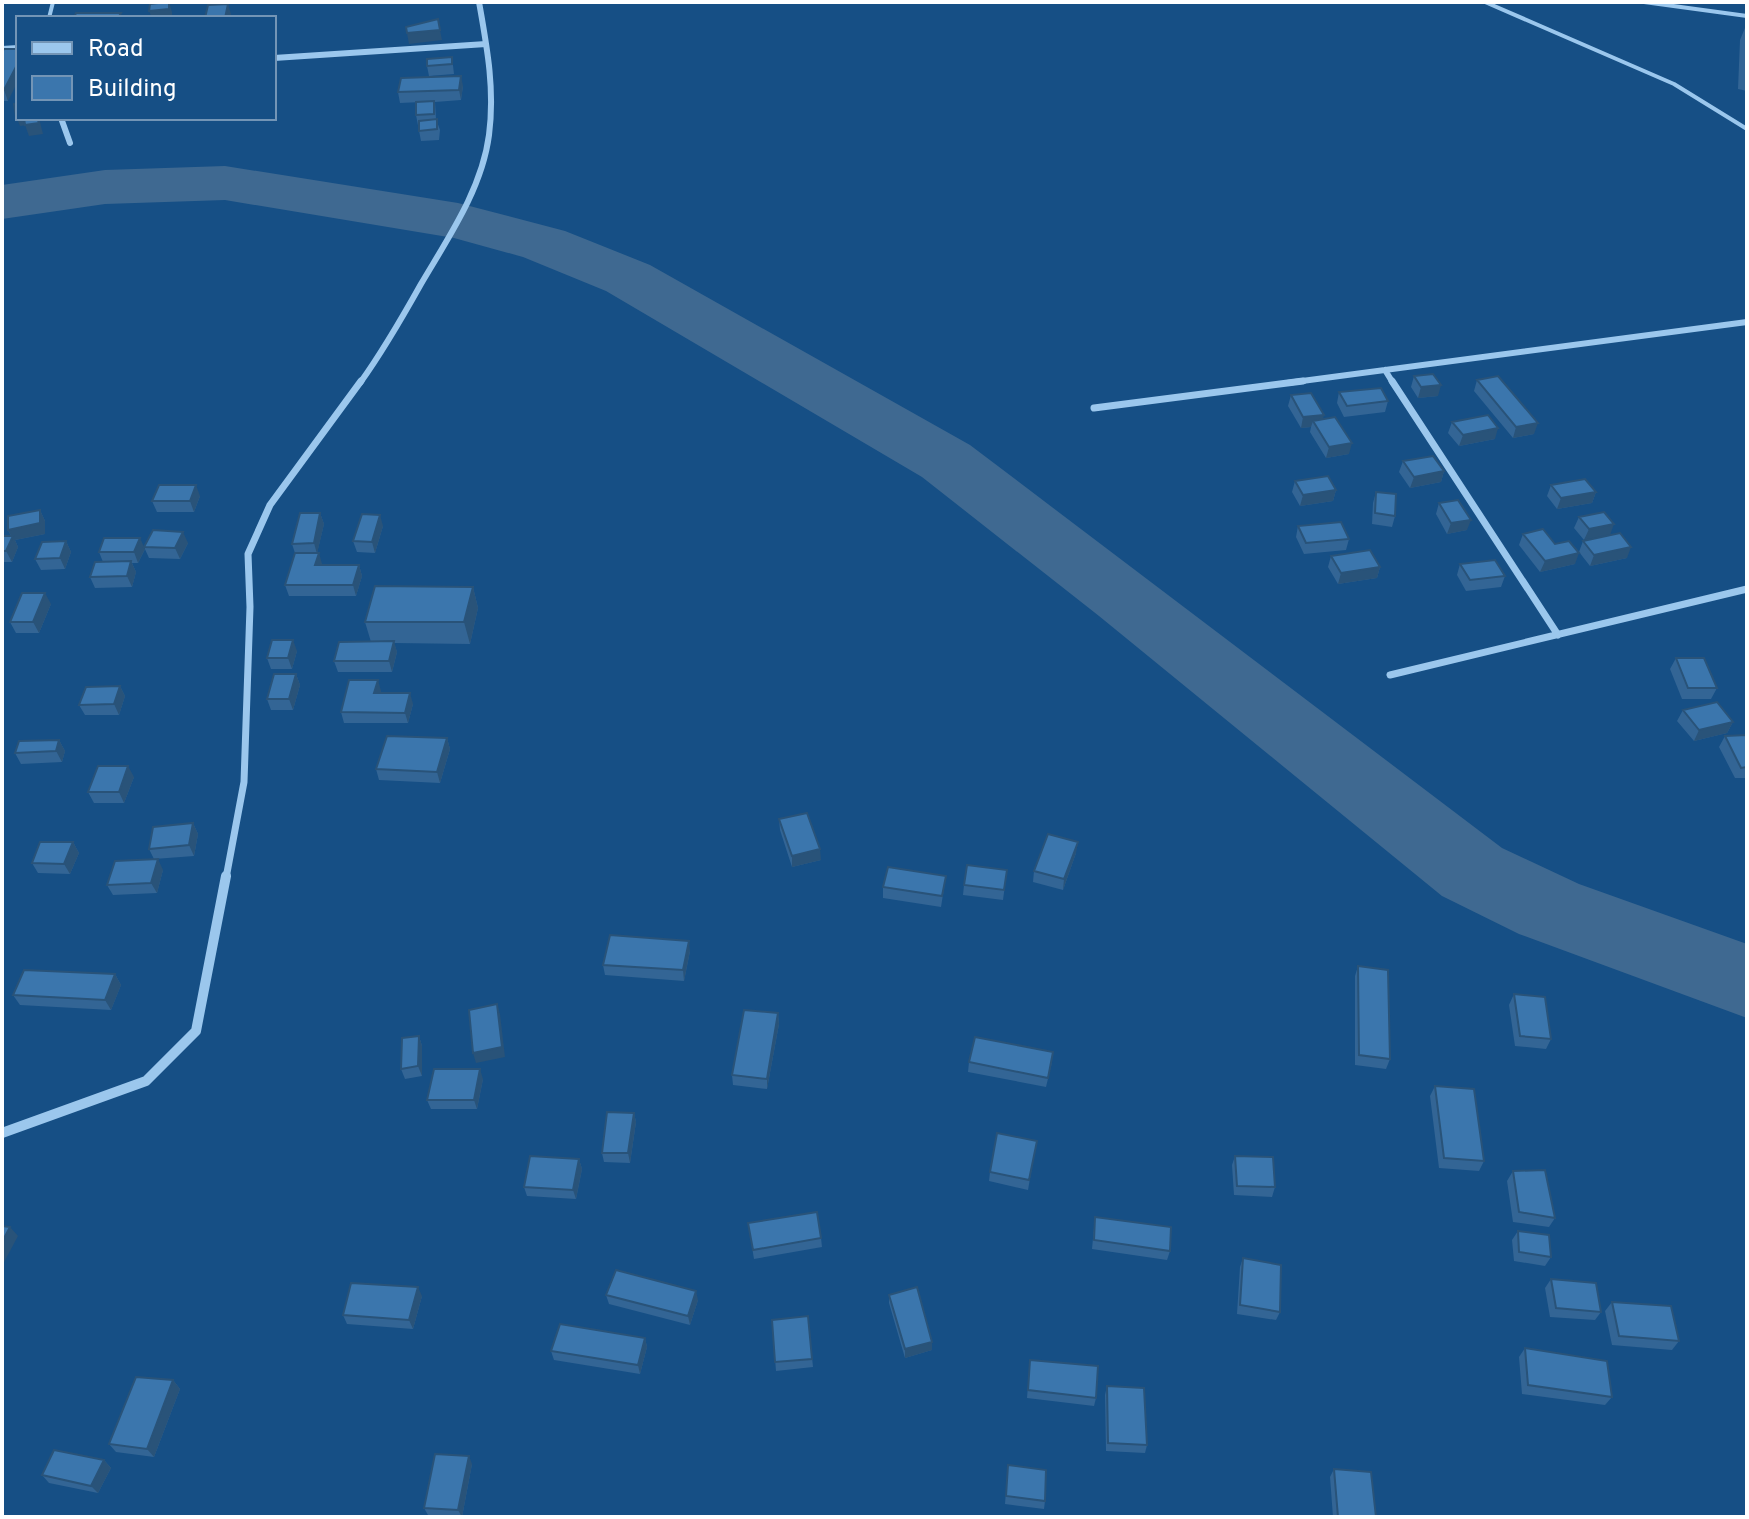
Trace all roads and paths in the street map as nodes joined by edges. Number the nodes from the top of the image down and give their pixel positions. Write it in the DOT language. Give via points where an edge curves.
graph roads {
  1 [pos="479,2"];
  2 [pos="1485,2"];
  3 [pos="1644,2"];
  4 [pos="1747,16"];
  5 [pos="486,44"];
  6 [pos="276,58"];
  7 [pos="62,120"];
  8 [pos="1747,129"];
  9 [pos="70,143"];
  10 [pos="1747,322"];
  11 [pos="1385,370"];
  12 [pos="1094,408"];
  13 [pos="1747,589"];
  14 [pos="1558,635"];
  15 [pos="1390,675"];
  16 [pos="2,1133"];
  1 -- 5 [label="street"];
  2 -- 8 [label="lane" via="1674,84"];
  3 -- 4 [label="lane"];
  5 -- 6 [label="street"];
  5 -- 16 [label="street" via="492,75 489,135 483,164 458,221 378,358 270,505 248,554 244,782 196,1031 146,1081"];
  7 -- 9 [label="street"];
  10 -- 11 [label="street"];
  11 -- 12 [label="street"];
  11 -- 14 [label="street"];
  13 -- 14 [label="street"];
  14 -- 15 [label="street"];
}
